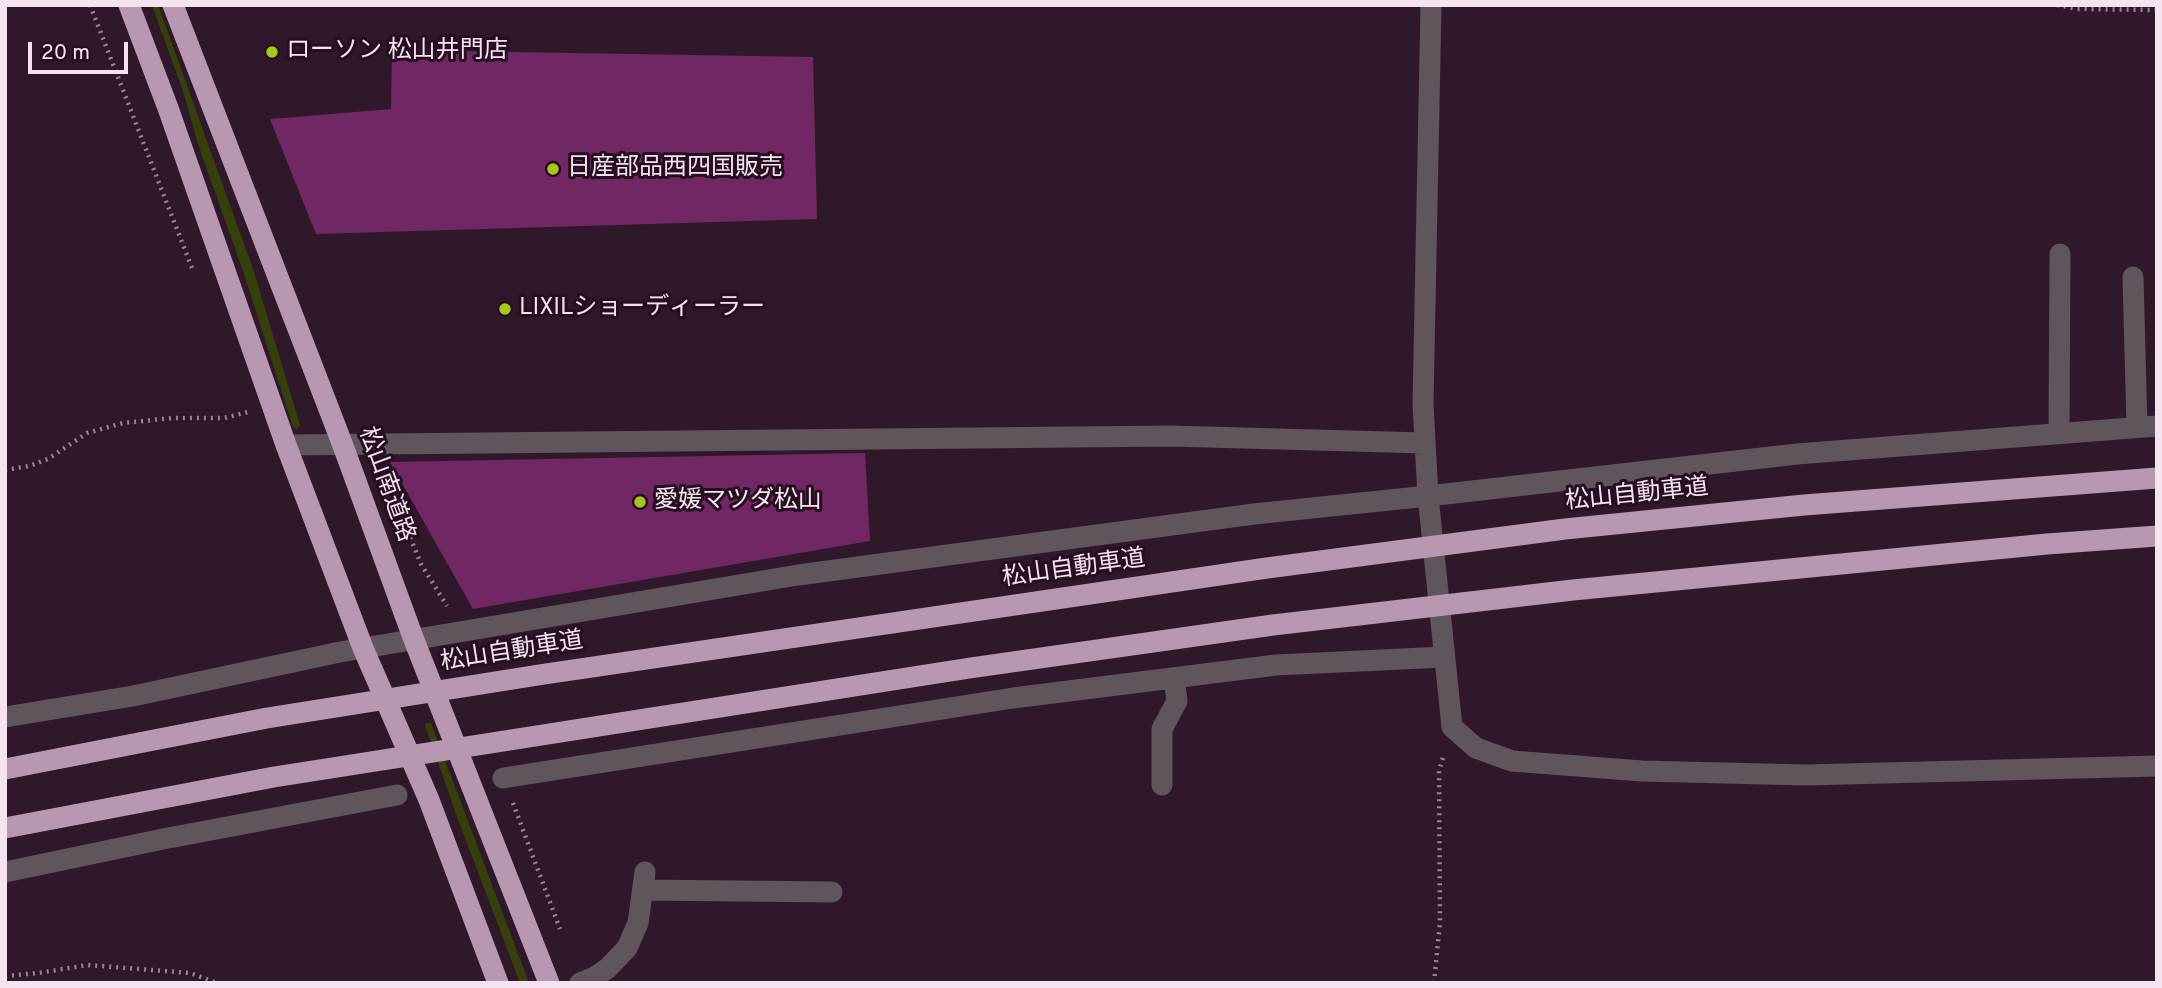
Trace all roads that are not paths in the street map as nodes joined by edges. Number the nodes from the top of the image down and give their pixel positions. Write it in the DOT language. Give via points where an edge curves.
graph roads {
  1 [pos="128,5"];
  2 [pos="173,5"];
  3 [pos="1431,5"];
  4 [pos="2060,254"];
  5 [pos="2133,277"];
  6 [pos="2147,427"];
  7 [pos="2059,432"];
  8 [pos="342,443"];
  9 [pos="1424,443"];
  10 [pos="286,445"];
  11 [pos="2157,478"];
  12 [pos="1428,496"];
  13 [pos="2157,536"];
  14 [pos="414,640"];
  15 [pos="363,648"];
  16 [pos="1444,657"];
  17 [pos="1174,678"];
  18 [pos="5,717"];
  19 [pos="2157,766"];
  20 [pos="5,769"];
  21 [pos="503,778"];
  22 [pos="1162,785"];
  23 [pos="397,795"];
  24 [pos="5,828"];
  25 [pos="5,872"];
  26 [pos="832,892"];
  27 [pos="498,983"];
  28 [pos="549,983"];
  29 [pos="580,983"];
  1 -- 10 [label="highway" via="169,108"];
  2 -- 8 [label="highway, 松山南道路"];
  3 -- 9 [label="street"];
  4 -- 7 [label="street"];
  5 -- 6 [label="street"];
  6 -- 7 [label="street"];
  7 -- 12 [label="street" via="1797,454"];
  8 -- 9 [label="street" via="1157,436"];
  8 -- 10 [label="street"];
  8 -- 14 [label="highway, 松山南道路"];
  9 -- 12 [label="street"];
  10 -- 15 [label="highway"];
  11 -- 20 [label="highway, 松山自動車道" via="1565,529 1267,568 267,718"];
  12 -- 14 [label="street" via="1254,514 798,575"];
  12 -- 16 [label="street"];
  13 -- 24 [label="highway" via="1601,587 1273,625 274,777"];
  14 -- 15 [label="street"];
  14 -- 28 [label="highway, 松山南道路"];
  15 -- 18 [label="street" via="133,696"];
  15 -- 27 [label="highway" via="429,800"];
  16 -- 17 [label="street" via="1276,665"];
  16 -- 19 [label="street" via="1451,727 1476,748 1513,761 1642,771 1806,775"];
  17 -- 21 [label="street" via="1013,698"];
  17 -- 22 [label="street" via="1178,701 1162,729"];
  23 -- 25 [label="street"];
  26 -- 29 [label="street" via="644,881 638,923 627,948 608,968"];
}
